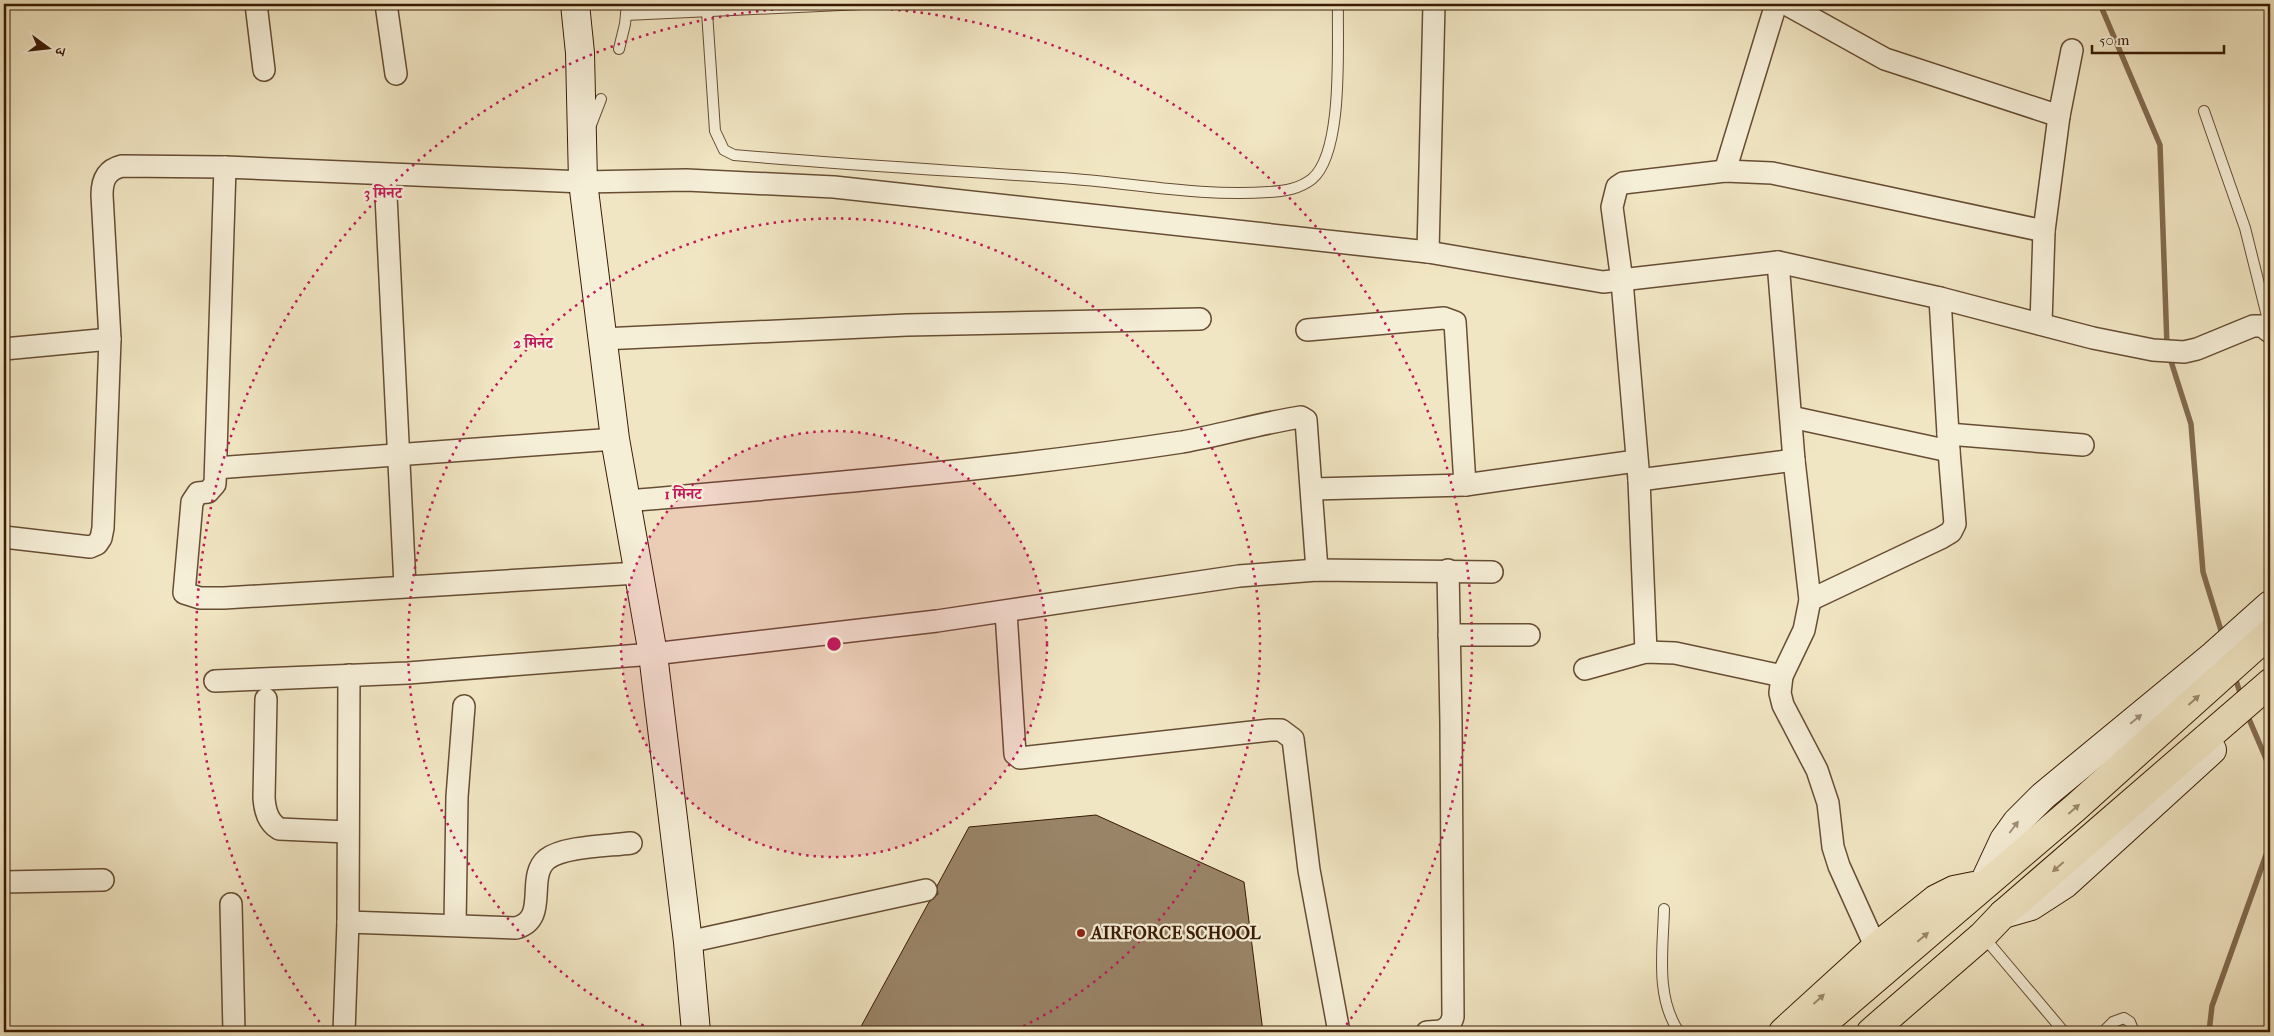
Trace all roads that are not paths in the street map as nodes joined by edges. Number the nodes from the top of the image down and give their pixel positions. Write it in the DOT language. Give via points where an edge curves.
graph roads {
  1 [pos="256,4"];
  2 [pos="386,4"];
  3 [pos="575,4"];
  4 [pos="627,4"];
  5 [pos="862,4"];
  6 [pos="1338,4"];
  7 [pos="1434,4"];
  8 [pos="1776,4"];
  9 [pos="1786,4"];
  10 [pos="707,12"];
  11 [pos="626,15"];
  12 [pos="619,49"];
  13 [pos="2072,50"];
  14 [pos="264,70"];
  15 [pos="396,74"];
  16 [pos="601,99"];
  17 [pos="2204,111"];
  18 [pos="2059,116"];
  19 [pos="582,147"];
  20 [pos="225,167"];
  21 [pos="1725,171"];
  22 [pos="385,175"];
  23 [pos="583,182"];
  24 [pos="2044,231"];
  25 [pos="1428,252"];
  26 [pos="1778,262"];
  27 [pos="1622,281"];
  28 [pos="1940,298"];
  29 [pos="1200,319"];
  30 [pos="2041,324"];
  31 [pos="1307,330"];
  32 [pos="2270,330"];
  33 [pos="602,338"];
  34 [pos="110,339"];
  35 [pos="4,349"];
  36 [pos="1791,417"];
  37 [pos="615,439"];
  38 [pos="1948,443"];
  39 [pos="2083,444"];
  40 [pos="399,454"];
  41 [pos="1794,460"];
  42 [pos="216,468"];
  43 [pos="1637,470"];
  44 [pos="1466,485"];
  45 [pos="1313,489"];
  46 [pos="627,501"];
  47 [pos="4,537"];
  48 [pos="1317,570"];
  49 [pos="1448,570"];
  50 [pos="1492,572"];
  51 [pos="638,573"];
  52 [pos="405,586"];
  53 [pos="1810,600"];
  54 [pos="2270,604"];
  55 [pos="1006,612"];
  56 [pos="1449,635"];
  57 [pos="1529,635"];
  58 [pos="2254,638"];
  59 [pos="1646,652"];
  60 [pos="653,654"];
  61 [pos="1585,669"];
  62 [pos="349,675"];
  63 [pos="1782,676"];
  64 [pos="214,681"];
  65 [pos="2267,694"];
  66 [pos="266,699"];
  67 [pos="464,706"];
  68 [pos="348,832"];
  69 [pos="631,843"];
  70 [pos="103,880"];
  71 [pos="4,882"];
  72 [pos="1984,885"];
  73 [pos="926,890"];
  74 [pos="231,904"];
  75 [pos="1664,909"];
  76 [pos="2003,914"];
  77 [pos="348,922"];
  78 [pos="455,925"];
  79 [pos="1987,941"];
  80 [pos="688,942"];
  81 [pos="1880,958"];
  82 [pos="1675,1031"];
  83 [pos="234,1032"];
  84 [pos="344,1032"];
  85 [pos="696,1032"];
  86 [pos="1339,1032"];
  87 [pos="1426,1032"];
  88 [pos="1783,1032"];
  89 [pos="1813,1032"];
  90 [pos="1871,1032"];
  91 [pos="1897,1032"];
  92 [pos="2064,1032"];
  93 [pos="2103,1032"];
  94 [pos="2134,1032"];
  1 -- 14 [label="street"];
  2 -- 15 [label="street"];
  3 -- 19 [label="street" via="580,53"];
  4 -- 11 [label="lane"];
  5 -- 10 [label="lane"];
  6 -- 10 [label="lane" via="1336,113 1327,150 1313,178 1299,188 1267,192 1184,190 734,155 724,150 715,131"];
  7 -- 25 [label="street"];
  8 -- 21 [label="street"];
  9 -- 18 [label="street" via="1886,59"];
  10 -- 11 [label="lane"];
  11 -- 12 [label="lane"];
  13 -- 18 [label="street"];
  16 -- 19 [label="lane"];
  17 -- 32 [label="lane" via="2245,228"];
  18 -- 24 [label="street"];
  19 -- 23 [label="street"];
  20 -- 22 [label="street"];
  20 -- 34 [label="street" via="122,166 105,176 102,195"];
  20 -- 42 [label="street"];
  21 -- 24 [label="street" via="1792,176"];
  21 -- 27 [label="street" via="1623,183 1617,187 1612,208"];
  22 -- 23 [label="street"];
  22 -- 40 [label="street"];
  23 -- 25 [label="street" via="696,181 834,186"];
  23 -- 33 [label="street"];
  24 -- 30 [label="street"];
  25 -- 27 [label="street" via="1555,275 1602,282"];
  26 -- 27 [label="street"];
  26 -- 28 [label="street"];
  26 -- 36 [label="street"];
  27 -- 43 [label="street"];
  28 -- 30 [label="street"];
  28 -- 38 [label="street"];
  29 -- 33 [label="street" via="907,325"];
  30 -- 32 [label="street" via="2153,350 2184,352 2253,326"];
  31 -- 44 [label="street" via="1444,318 1455,322"];
  33 -- 37 [label="street"];
  34 -- 35 [label="street"];
  34 -- 47 [label="street" via="101,538 90,547"];
  36 -- 38 [label="street"];
  36 -- 41 [label="street"];
  37 -- 40 [label="street"];
  37 -- 46 [label="street"];
  38 -- 39 [label="street"];
  38 -- 53 [label="street" via="1956,515 1950,532"];
  40 -- 42 [label="street"];
  40 -- 52 [label="street"];
  41 -- 43 [label="street"];
  41 -- 53 [label="street"];
  42 -- 52 [label="street" via="213,490 198,493 192,502 184,586 187,595 224,598"];
  43 -- 44 [label="street"];
  43 -- 59 [label="street"];
  44 -- 45 [label="street"];
  45 -- 46 [label="street" via="1306,420 1301,417 1184,441 1039,462 901,478"];
  45 -- 48 [label="street"];
  46 -- 51 [label="street"];
  48 -- 49 [label="street"];
  48 -- 55 [label="street" via="1239,576"];
  49 -- 50 [label="street"];
  49 -- 56 [label="street"];
  51 -- 52 [label="street"];
  51 -- 60 [label="street"];
  53 -- 63 [label="street" via="1804,630"];
  54 -- 58 [label="street"];
  55 -- 60 [label="street"];
  55 -- 86 [label="street" via="1015,754 1020,758 1270,730 1281,730 1293,739 1309,870"];
  56 -- 57 [label="street"];
  56 -- 87 [label="street" via="1453,1016 1450,1025 1442,1031"];
  72 -- 58 [label="highway, one-way" via="2075,808 2216,667"];
  59 -- 61 [label="street"];
  59 -- 63 [label="street" via="1675,653"];
  60 -- 62 [label="street"];
  60 -- 80 [label="street"];
  62 -- 64 [label="street"];
  62 -- 68 [label="street"];
  63 -- 81 [label="street" via="1780,693 1783,705 1817,770 1828,803 1833,847 1839,866"];
  65 -- 76 [label="highway, one-way"];
  66 -- 68 [label="street" via="264,798 270,821 280,829"];
  67 -- 78 [label="street" via="457,797"];
  68 -- 77 [label="street"];
  69 -- 78 [label="street" via="564,852 548,858 538,876 533,916 525,925 516,928"];
  70 -- 71 [label="street"];
  72 -- 76 [label="highway"];
  81 -- 72 [label="highway, one-way"];
  73 -- 80 [label="street"];
  74 -- 83 [label="street"];
  75 -- 82 [label="lane" via="1663,986"];
  76 -- 79 [label="highway"];
  77 -- 78 [label="street"];
  77 -- 84 [label="street"];
  79 -- 90 [label="highway"];
  79 -- 91 [label="highway" via="1971,968"];
  79 -- 92 [label="lane"];
  80 -- 85 [label="street"];
  88 -- 81 [label="highway, one-way"];
  81 -- 89 [label="highway"];
  93 -- 94 [label="lane" via="2117,1019 2124,1018 2130,1022"];
}
